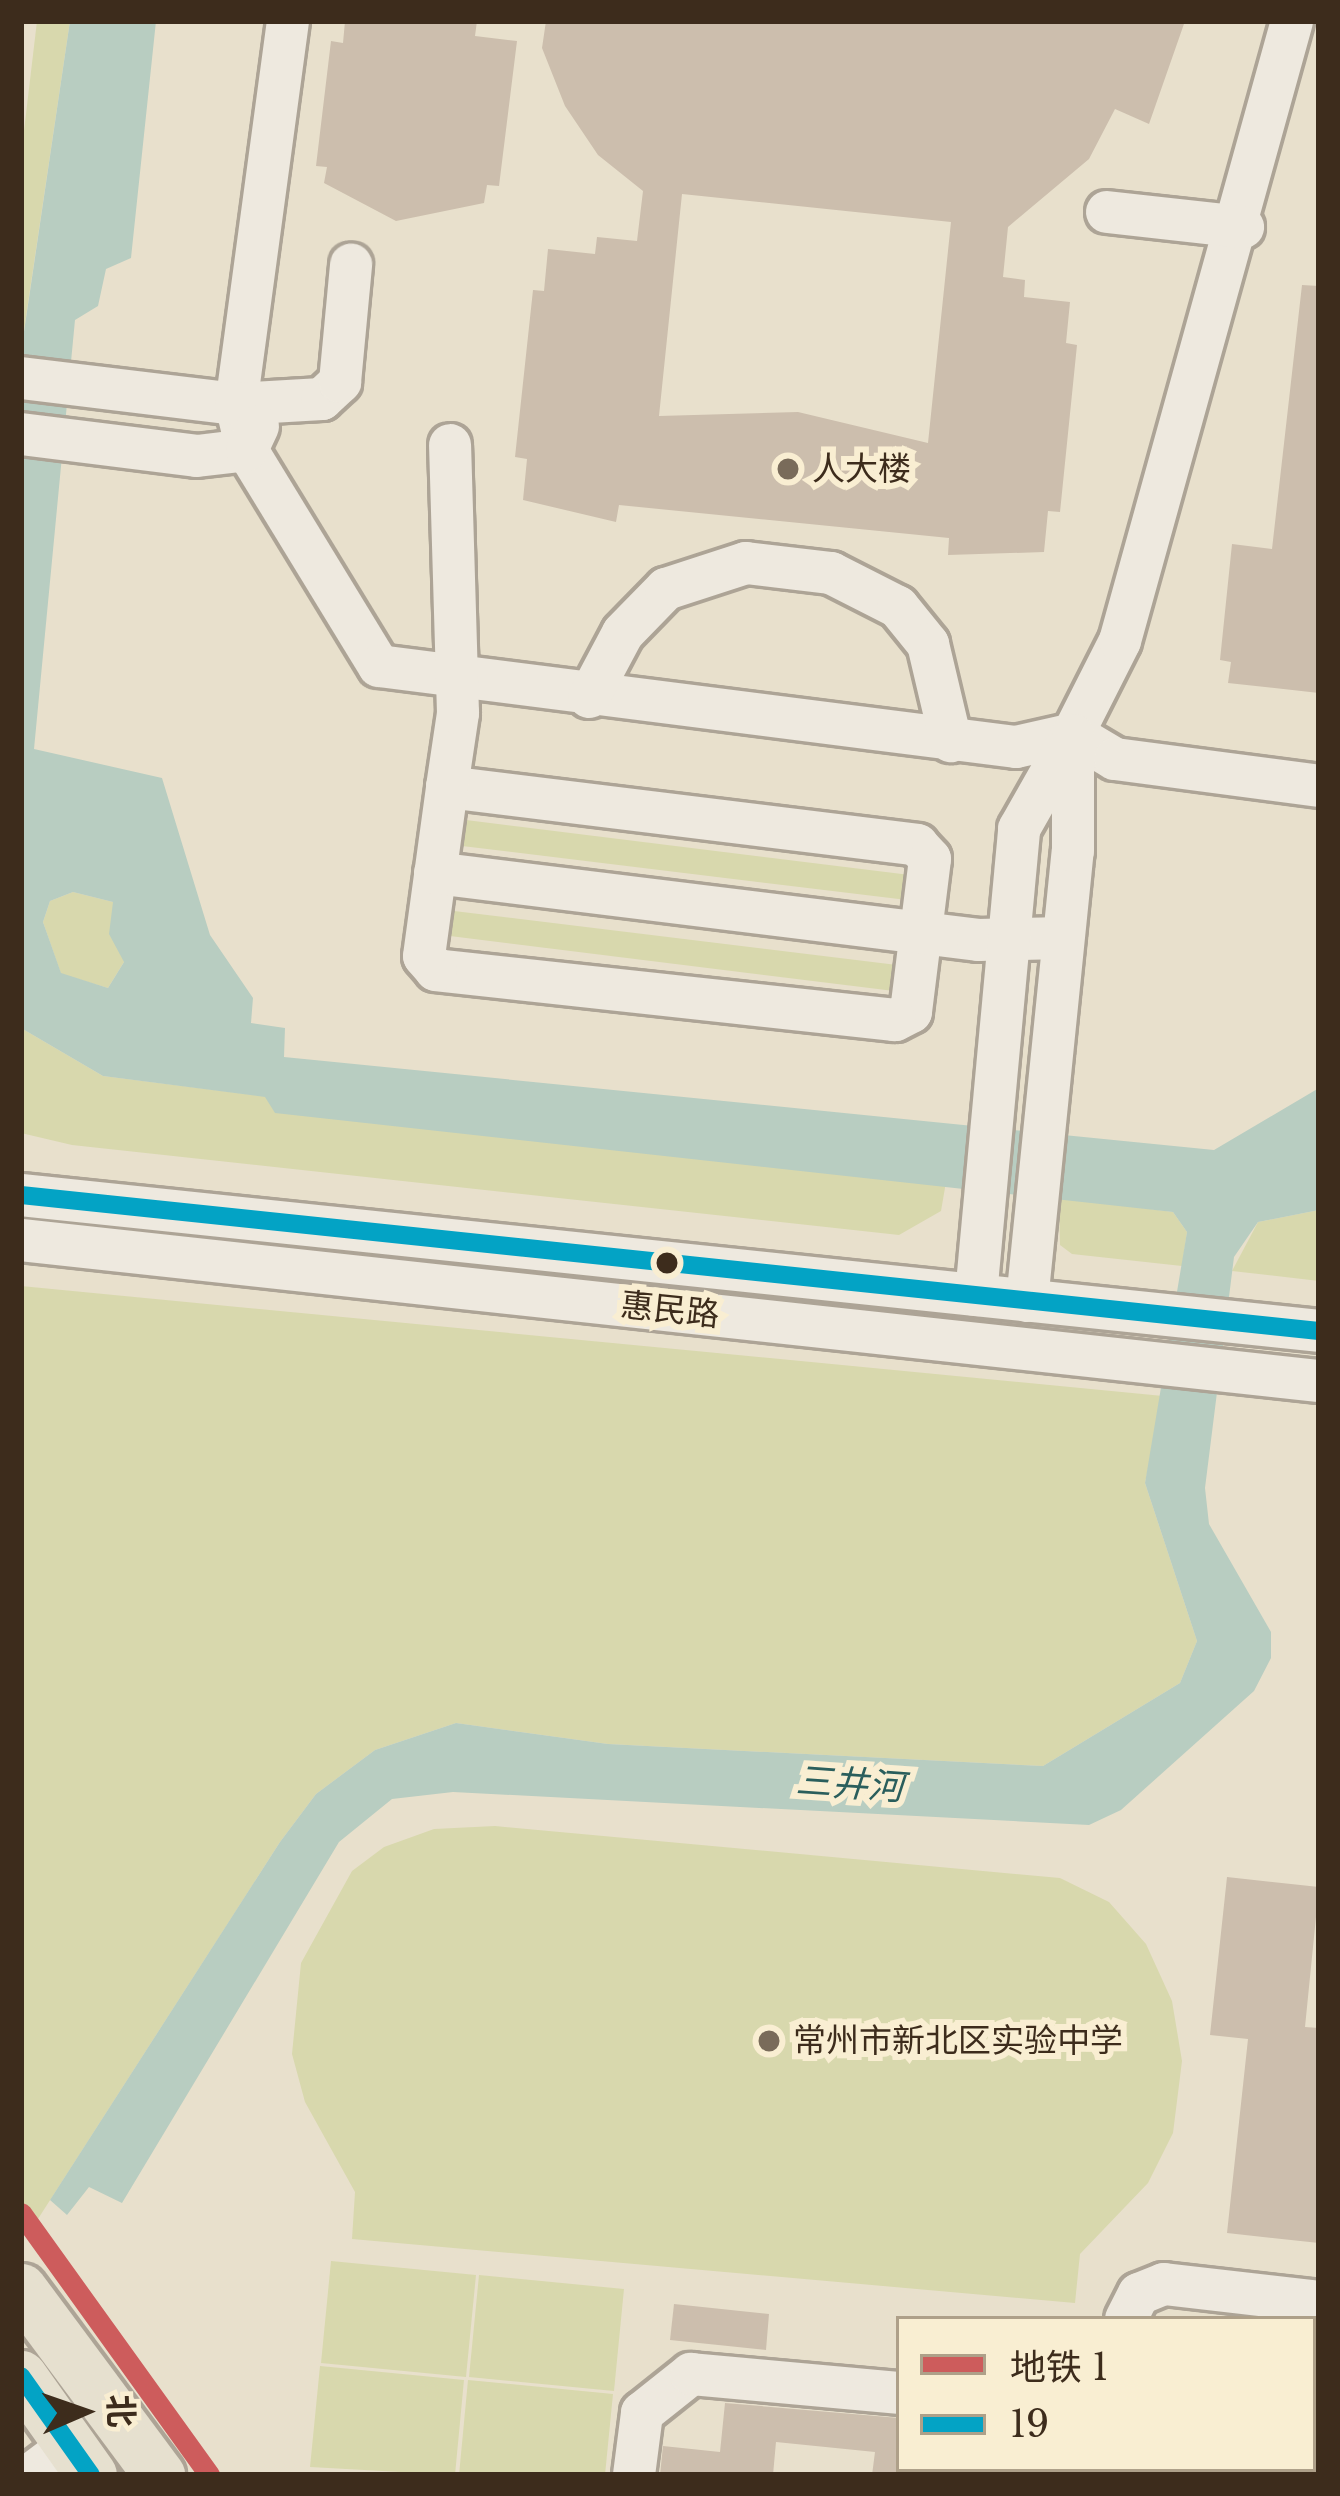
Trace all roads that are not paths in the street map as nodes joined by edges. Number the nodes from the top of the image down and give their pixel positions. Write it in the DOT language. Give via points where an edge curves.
graph roads {
  1 [pos="288,21"];
  2 [pos="1299,48"];
  3 [pos="1107,212"];
  4 [pos="1243,227"];
  5 [pos="351,265"];
  6 [pos="21,378"];
  7 [pos="253,403"];
  8 [pos="21,434"];
  9 [pos="450,445"];
  10 [pos="247,450"];
  11 [pos="459,680"];
  12 [pos="589,697"];
  13 [pos="1073,734"];
  14 [pos="951,741"];
  15 [pos="1319,786"];
  16 [pos="447,787"];
  17 [pos="435,873"];
  18 [pos="921,933"];
  19 [pos="1010,934"];
  20 [pos="1063,938"];
  21 [pos="21,1172"];
  22 [pos="21,1195"];
  23 [pos="93,1202"];
  24 [pos="21,1240"];
  25 [pos="976,1295"];
  26 [pos="1027,1301"];
  27 [pos="1319,1331"];
  28 [pos="1319,1381"];
  29 [pos="21,2289"];
  30 [pos="1319,2302"];
  31 [pos="1128,2316"];
  32 [pos="21,2376"];
  33 [pos="896,2393"];
  34 [pos="64,2465"];
  35 [pos="159,2475"];
  36 [pos="634,2475"];
  1 -- 7 [label="street"];
  2 -- 4 [label="street"];
  3 -- 4 [label="street"];
  4 -- 13 [label="street" via="1120,641"];
  5 -- 7 [label="street" via="340,382 322,399"];
  6 -- 7 [label="street"];
  7 -- 10 [label="street"];
  8 -- 10 [label="street" via="197,456"];
  9 -- 11 [label="street"];
  10 -- 11 [label="street" via="363,649 401,674"];
  11 -- 12 [label="street"];
  11 -- 16 [label="street"];
  12 -- 14 [label="street"];
  12 -- 14 [label="street" via="623,633 666,589 746,562 831,573 898,607 928,644"];
  13 -- 14 [label="street" via="1016,747"];
  13 -- 15 [label="street" via="1114,759"];
  13 -- 19 [label="street" via="1019,829"];
  13 -- 20 [label="street"];
  16 -- 17 [label="street"];
  16 -- 18 [label="street" via="917,845 930,859"];
  17 -- 18 [label="street"];
  17 -- 18 [label="street" via="424,956 436,970 895,1020 910,1012"];
  18 -- 19 [label="street"];
  19 -- 20 [label="street"];
  19 -- 25 [label="street"];
  20 -- 26 [label="street"];
  21 -- 23 [label="street"];
  22 -- 23 [label="street, 惠民路"];
  23 -- 25 [label="street, 惠民路"];
  24 -- 28 [label="street, 惠民路"];
  25 -- 26 [label="street, 惠民路"];
  26 -- 27 [label="street, 惠民路"];
  29 -- 35 [label="main road"];
  30 -- 31 [label="street" via="1164,2284 1139,2294"];
  32 -- 34 [label="main road"];
  33 -- 36 [label="street" via="691,2374 642,2413"];
}
